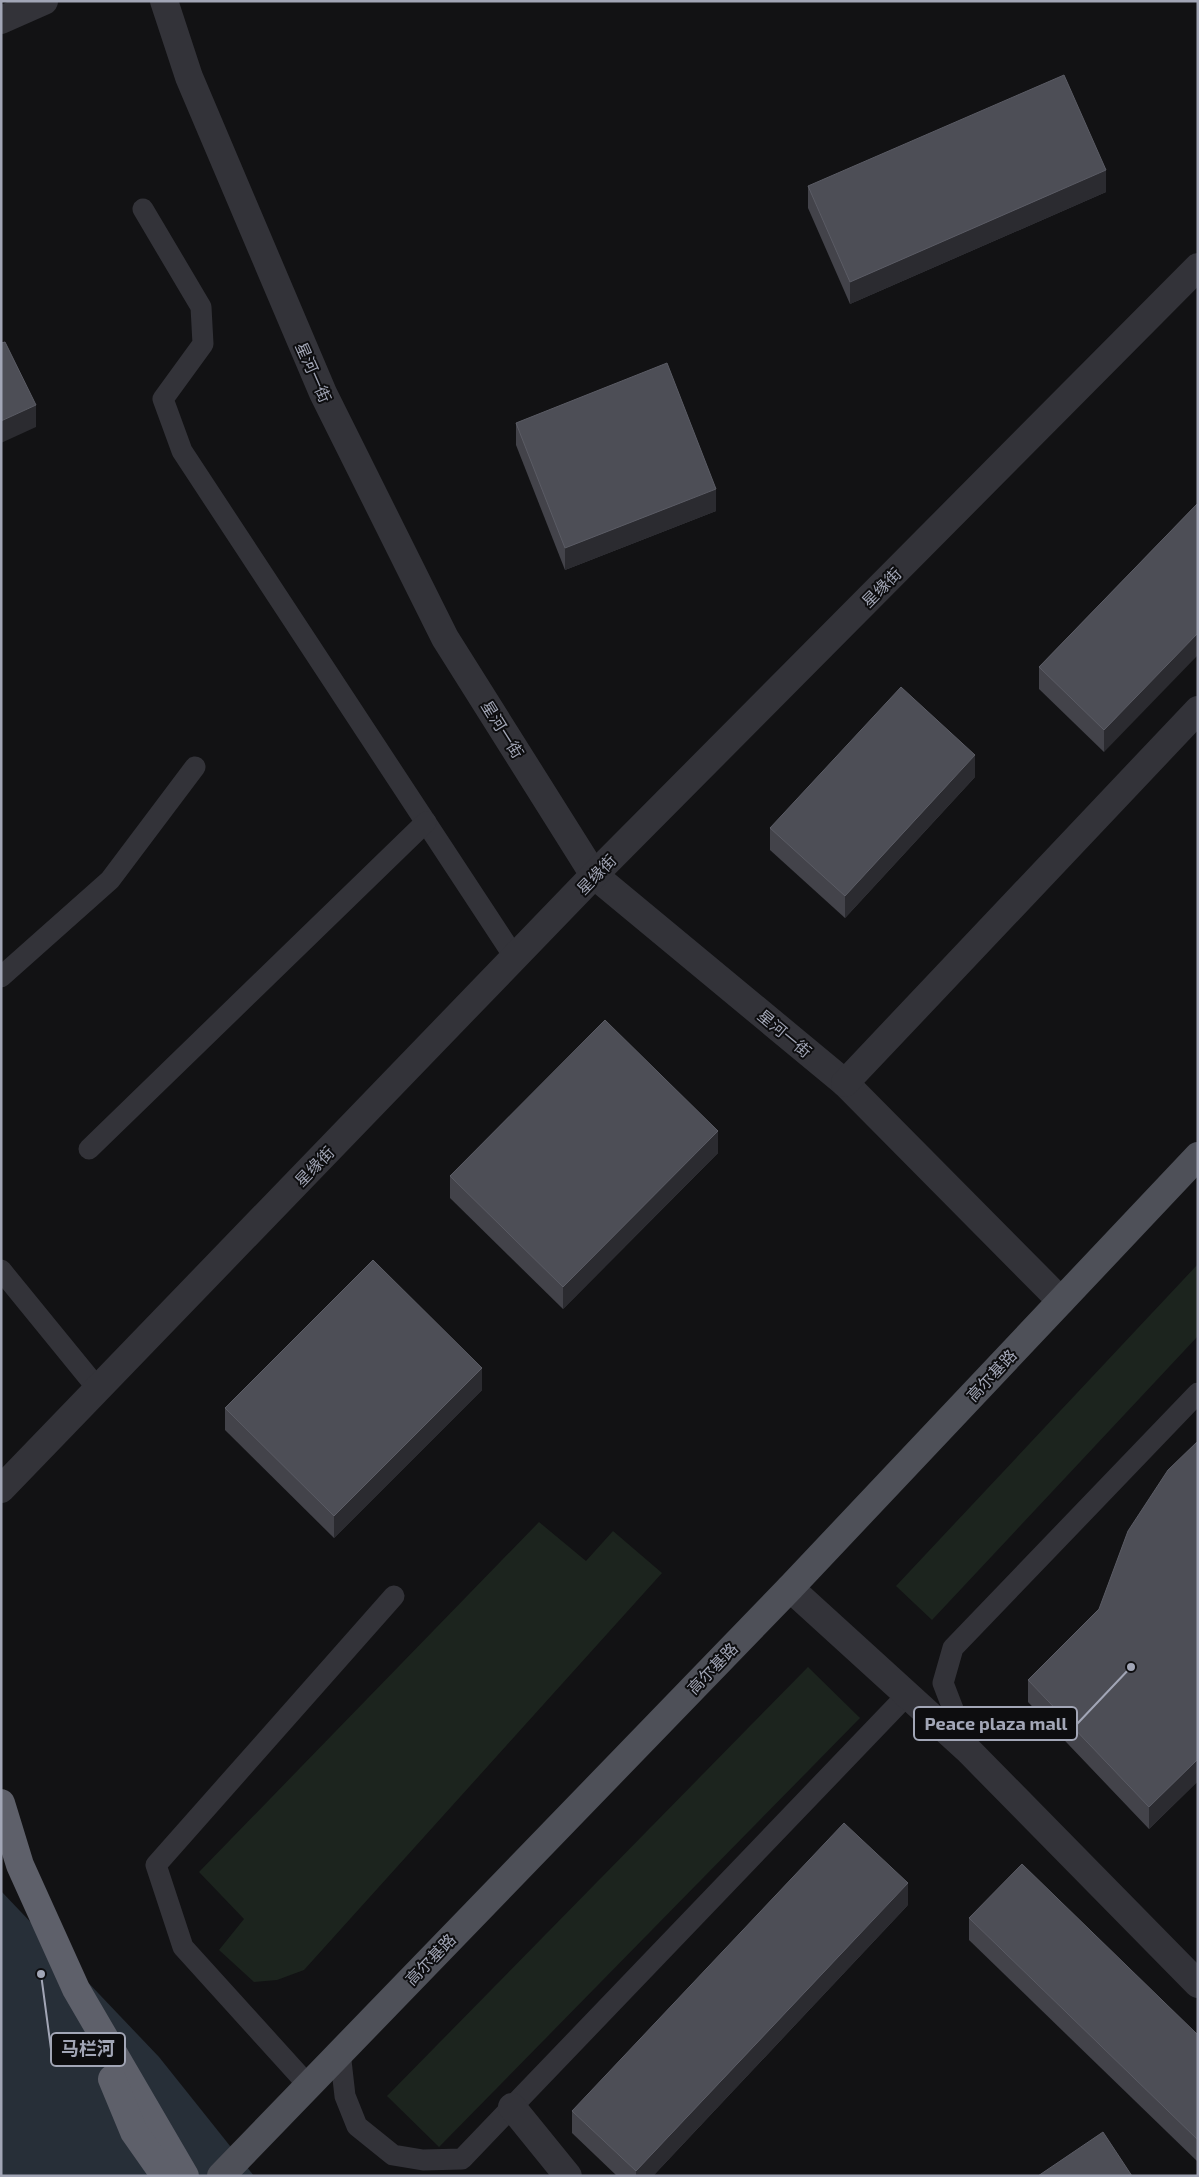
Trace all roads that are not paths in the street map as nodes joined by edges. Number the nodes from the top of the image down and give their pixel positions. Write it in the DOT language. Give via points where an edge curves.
graph roads {
  1 [pos="44,1"];
  2 [pos="164,1"];
  3 [pos="1,20"];
  4 [pos="143,209"];
  5 [pos="1198,267"];
  6 [pos="1198,710"];
  7 [pos="195,767"];
  8 [pos="426,822"];
  9 [pos="594,875"];
  10 [pos="515,958"];
  11 [pos="1,977"];
  12 [pos="845,1083"];
  13 [pos="89,1149"];
  14 [pos="1198,1156"];
  15 [pos="1,1270"];
  16 [pos="1061,1301"];
  17 [pos="98,1389"];
  18 [pos="1198,1393"];
  19 [pos="1,1489"];
  20 [pos="790,1588"];
  21 [pos="394,1596"];
  22 [pos="907,1695"];
  23 [pos="968,1751"];
  24 [pos="1,1804"];
  25 [pos="1198,1984"];
  26 [pos="76,1988"];
  27 [pos="340,2052"];
  28 [pos="300,2094"];
  29 [pos="512,2107"];
  30 [pos="459,2167"];
  31 [pos="164,2176"];
  32 [pos="185,2176"];
  33 [pos="221,2176"];
  34 [pos="568,2176"];
  1 -- 3 [label="street"];
  2 -- 9 [label="street, 星河一街" via="189,77 322,393 445,638"];
  4 -- 8 [label="lane" via="201,307 203,344 163,400 182,451"];
  5 -- 9 [label="street, 星缘街"];
  6 -- 12 [label="street"];
  7 -- 11 [label="lane" via="110,880"];
  8 -- 10 [label="lane"];
  8 -- 13 [label="lane"];
  9 -- 10 [label="street, 星缘街"];
  9 -- 12 [label="street, 星河一街"];
  10 -- 17 [label="street, 星缘街"];
  12 -- 16 [label="street, 星河一街"];
  14 -- 16 [label="main road, 高尔基路"];
  15 -- 17 [label="lane"];
  16 -- 20 [label="main road, 高尔基路"];
  17 -- 19 [label="street, 星缘街"];
  18 -- 23 [label="lane" via="953,1648 943,1683"];
  20 -- 22 [label="street"];
  20 -- 27 [label="main road, 高尔基路"];
  21 -- 28 [label="lane" via="156,1865 183,1947"];
  22 -- 23 [label="street"];
  22 -- 29 [label="lane"];
  23 -- 25 [label="street"];
  24 -- 26 [label="highway" via="20,1865"];
  26 -- 31 [label="highway" via="134,2132"];
  26 -- 32 [label="highway"];
  27 -- 28 [label="main road, 高尔基路"];
  27 -- 30 [label="lane" via="345,2096 357,2126 393,2155"];
  28 -- 33 [label="main road, 高尔基路"];
  29 -- 30 [label="lane"];
  29 -- 34 [label="street"];
}
